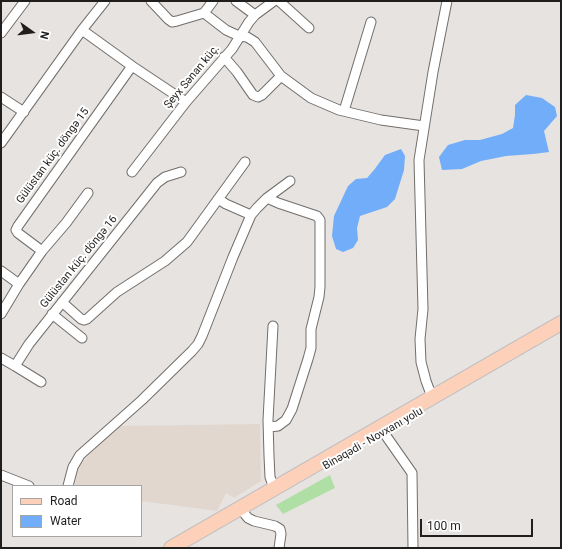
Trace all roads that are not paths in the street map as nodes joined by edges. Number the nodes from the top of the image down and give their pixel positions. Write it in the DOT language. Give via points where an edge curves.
graph roads {
  1 [pos="25,1"];
  2 [pos="105,1"];
  3 [pos="151,1"];
  4 [pos="213,1"];
  5 [pos="236,1"];
  6 [pos="274,1"];
  7 [pos="280,1"];
  8 [pos="447,1"];
  9 [pos="204,12"];
  10 [pos="255,15"];
  11 [pos="371,22"];
  12 [pos="309,28"];
  13 [pos="82,30"];
  14 [pos="1,33"];
  15 [pos="239,36"];
  16 [pos="224,57"];
  17 [pos="132,66"];
  18 [pos="281,76"];
  19 [pos="1,97"];
  20 [pos="186,102"];
  21 [pos="344,111"];
  22 [pos="24,112"];
  23 [pos="424,126"];
  24 [pos="1,143"];
  25 [pos="245,162"];
  26 [pos="132,172"];
  27 [pos="181,172"];
  28 [pos="290,181"];
  29 [pos="88,193"];
  30 [pos="267,198"];
  31 [pos="218,199"];
  32 [pos="251,215"];
  33 [pos="42,251"];
  34 [pos="1,271"];
  35 [pos="19,284"];
  36 [pos="62,302"];
  37 [pos="1,314"];
  38 [pos="52,314"];
  39 [pos="561,323"];
  40 [pos="273,326"];
  41 [pos="561,331"];
  42 [pos="82,338"];
  43 [pos="1,358"];
  44 [pos="15,366"];
  45 [pos="41,382"];
  46 [pos="432,397"];
  47 [pos="268,427"];
  48 [pos="384,433"];
  49 [pos="1,476"];
  50 [pos="26,485"];
  51 [pos="68,485"];
  52 [pos="274,488"];
  53 [pos="244,513"];
  54 [pos="172,548"];
  55 [pos="185,548"];
  56 [pos="279,548"];
  57 [pos="413,548"];
  1 -- 14 [label="street"];
  2 -- 13 [label="street"];
  3 -- 9 [label="street" via="172,22"];
  4 -- 9 [label="street"];
  5 -- 10 [label="street"];
  6 -- 10 [label="street, Şeyx Sənan küç."];
  7 -- 12 [label="street"];
  8 -- 23 [label="street"];
  9 -- 15 [label="street" via="226,30"];
  10 -- 15 [label="street, Şeyx Sənan küç."];
  11 -- 21 [label="street"];
  13 -- 17 [label="street"];
  13 -- 22 [label="street"];
  15 -- 16 [label="street, Şeyx Sənan küç."];
  15 -- 18 [label="street" via="255,42"];
  16 -- 18 [label="street" via="258,97"];
  16 -- 20 [label="street, Şeyx Sənan küç."];
  17 -- 20 [label="street"];
  17 -- 33 [label="street, Gülüstan küç. döngə 15" via="16,230"];
  18 -- 21 [label="street" via="311,98"];
  19 -- 22 [label="street"];
  20 -- 26 [label="street, Şeyx Sənan küç."];
  21 -- 23 [label="street" via="381,120"];
  22 -- 24 [label="street"];
  23 -- 46 [label="street" via="419,160 423,309 420,339 423,368"];
  25 -- 31 [label="street"];
  27 -- 36 [label="street, Gülüstan küç. döngə 16" via="165,177 157,183"];
  28 -- 30 [label="street"];
  29 -- 33 [label="street"];
  30 -- 32 [label="street"];
  30 -- 47 [label="street" via="317,216 320,220 319,297 311,329 311,348 292,409 286,420 278,426"];
  31 -- 32 [label="street"];
  31 -- 36 [label="street" via="187,242 164,261 117,292 87,319 81,319"];
  32 -- 51 [label="street" via="198,344 142,400 80,455 73,467"];
  33 -- 35 [label="street"];
  34 -- 35 [label="street"];
  35 -- 37 [label="street"];
  36 -- 38 [label="street, Gülüstan küç. döngə 16"];
  38 -- 42 [label="street"];
  38 -- 44 [label="street, Gülüstan küç. döngə 16"];
  39 -- 46 [label="main road"];
  40 -- 47 [label="street"];
  41 -- 48 [label="main road, Binəqədi - Novxanı yolu"];
  43 -- 44 [label="street"];
  44 -- 45 [label="street"];
  46 -- 52 [label="main road"];
  47 -- 52 [label="street" via="270,477"];
  48 -- 53 [label="main road, Binəqədi - Novxanı yolu"];
  48 -- 57 [label="street" via="412,473"];
  49 -- 50 [label="street"];
  52 -- 54 [label="main road"];
  53 -- 55 [label="main road, Binəqədi - Novxanı yolu"];
  53 -- 56 [label="street" via="248,518 280,528"];
}
